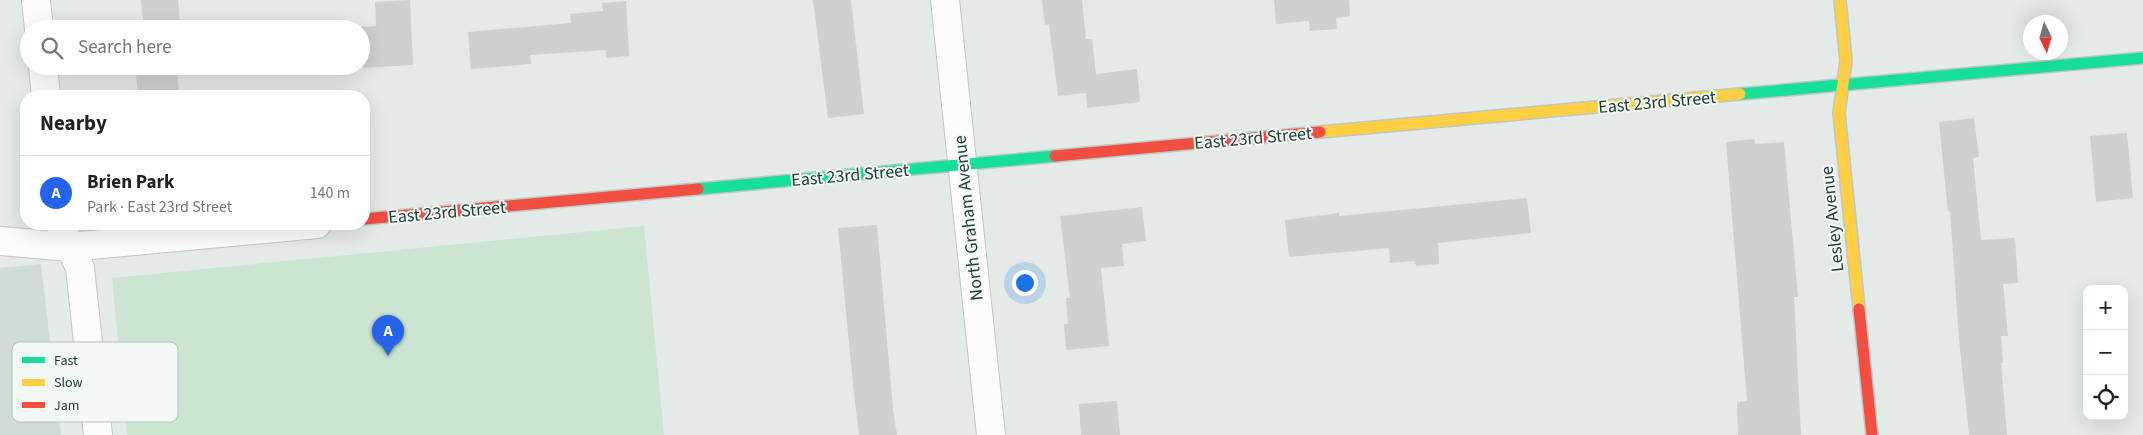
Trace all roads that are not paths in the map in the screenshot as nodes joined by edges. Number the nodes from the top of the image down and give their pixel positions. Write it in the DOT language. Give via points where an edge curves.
graph roads {
  1 [pos="36,0"];
  2 [pos="944,0"];
  3 [pos="1840,0"];
  4 [pos="38,20"];
  5 [pos="2143,58"];
  6 [pos="44,75"];
  7 [pos="1842,86"];
  8 [pos="45,90"];
  9 [pos="962,164"];
  10 [pos="370,219"];
  11 [pos="180,230"];
  12 [pos="65,235"];
  13 [pos="0,241"];
  14 [pos="89,342"];
  15 [pos="97,422"];
  16 [pos="98,435"];
  17 [pos="991,435"];
  18 [pos="1872,435"];
  1 -- 4 [label="street"];
  2 -- 9 [label="street, North Graham Avenue"];
  3 -- 7 [label="street, Lesley Avenue" via="1846,61"];
  5 -- 7 [label="street, East 23rd Street"];
  6 -- 8 [label="street"];
  7 -- 9 [label="street, East 23rd Street"];
  7 -- 18 [label="street, Lesley Avenue" via="1839,113"];
  9 -- 10 [label="street, East 23rd Street"];
  9 -- 17 [label="street, North Graham Avenue"];
  11 -- 12 [label="street"];
  12 -- 13 [label="street"];
  12 -- 14 [label="street" via="82,277"];
  15 -- 16 [label="street"];
}
